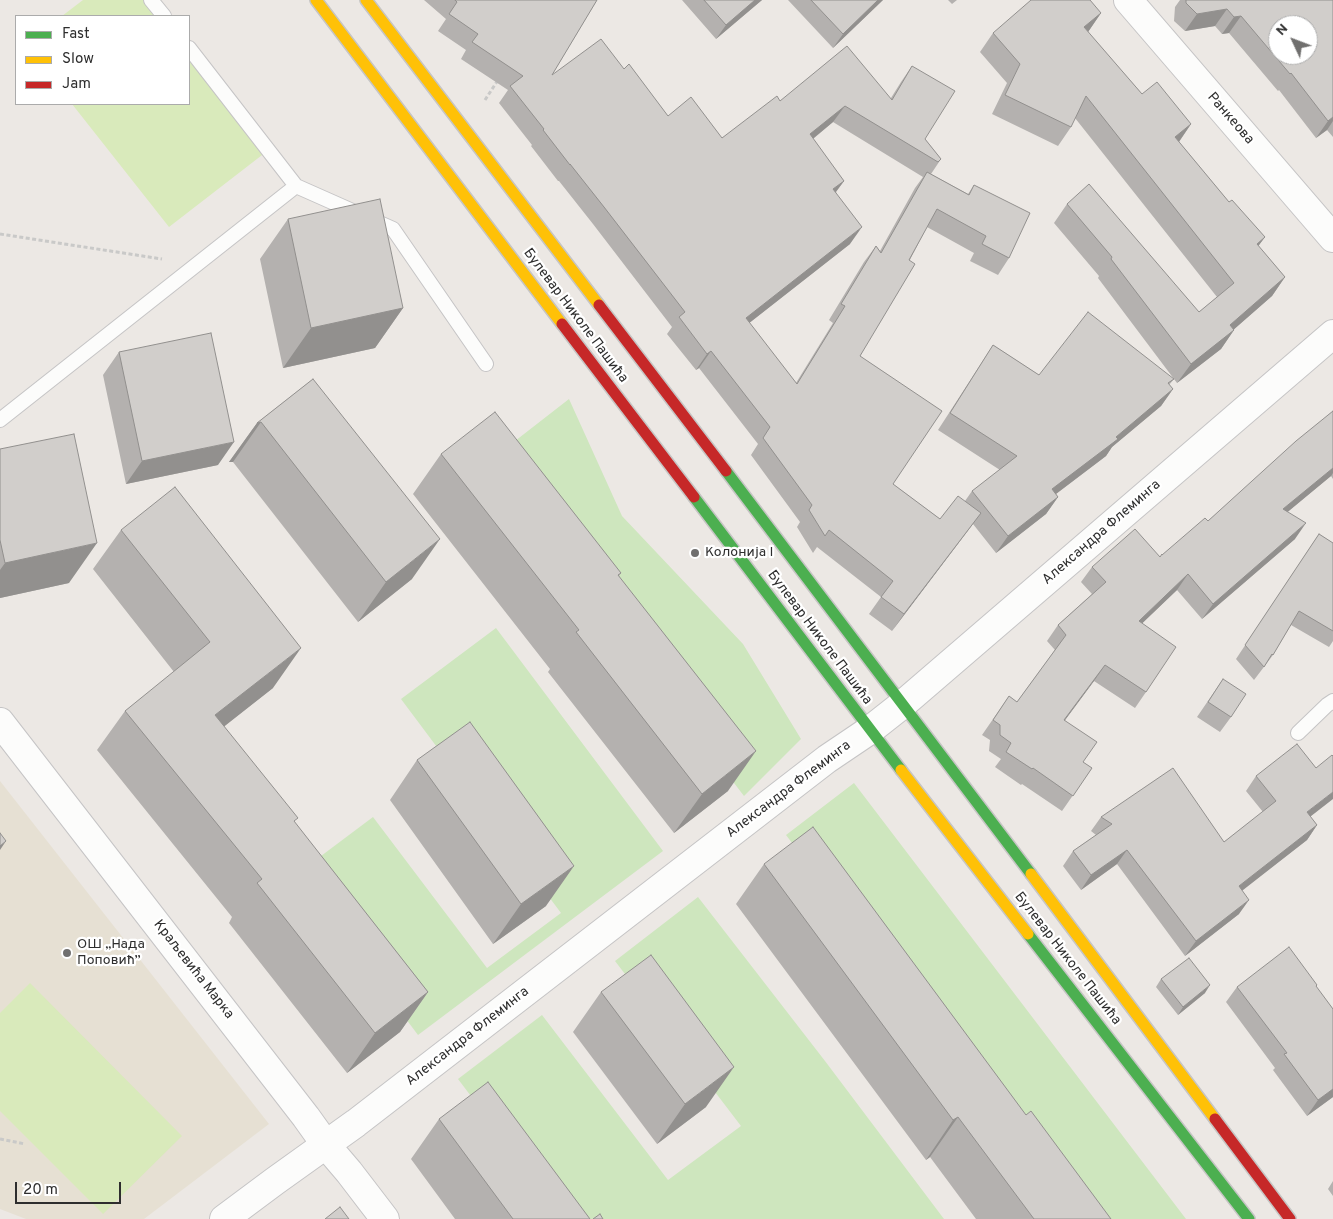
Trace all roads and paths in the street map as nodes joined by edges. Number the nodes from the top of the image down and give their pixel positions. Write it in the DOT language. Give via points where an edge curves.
graph roads {
  1 [pos="151,0"];
  2 [pos="316,0"];
  3 [pos="366,0"];
  4 [pos="1128,0"];
  5 [pos="163,15"];
  6 [pos="190,49"];
  7 [pos="503,72"];
  8 [pos="460,121"];
  9 [pos="296,186"];
  10 [pos="0,234"];
  11 [pos="1333,238"];
  12 [pos="197,265"];
  13 [pos="1333,334"];
  14 [pos="486,364"];
  15 [pos="0,420"];
  16 [pos="1333,701"];
  17 [pos="903,704"];
  18 [pos="0,722"];
  19 [pos="870,730"];
  20 [pos="1298,733"];
  21 [pos="0,1139"];
  22 [pos="24,1144"];
  23 [pos="326,1145"];
  24 [pos="224,1219"];
  25 [pos="385,1219"];
  26 [pos="1249,1219"];
  27 [pos="1290,1219"];
  1 -- 5 [label="lane"];
  2 -- 19 [label="main road, Булевар Николе Пашића"];
  3 -- 8 [label="main road, Булевар Николе Пашића"];
  4 -- 11 [label="street, Ранкеова"];
  6 -- 9 [label="lane"];
  7 -- 8 [label="path" via="482,104"];
  8 -- 17 [label="main road, Булевар Николе Пашића"];
  9 -- 12 [label="lane"];
  9 -- 14 [label="lane" via="393,229"];
  10 -- 12 [label="path"];
  12 -- 15 [label="lane"];
  13 -- 17 [label="street, Александра Флеминга"];
  16 -- 20 [label="lane"];
  17 -- 19 [label="street, Александра Флеминга"];
  17 -- 27 [label="main road, Булевар Николе Пашића"];
  18 -- 23 [label="street, Краљевића Марка"];
  19 -- 23 [label="street, Александра Флеминга" via="827,759"];
  19 -- 26 [label="main road, Булевар Николе Пашића"];
  21 -- 22 [label="path"];
  23 -- 24 [label="street, Александра Флеминга"];
  23 -- 25 [label="street, Краљевића Марка"];
}
